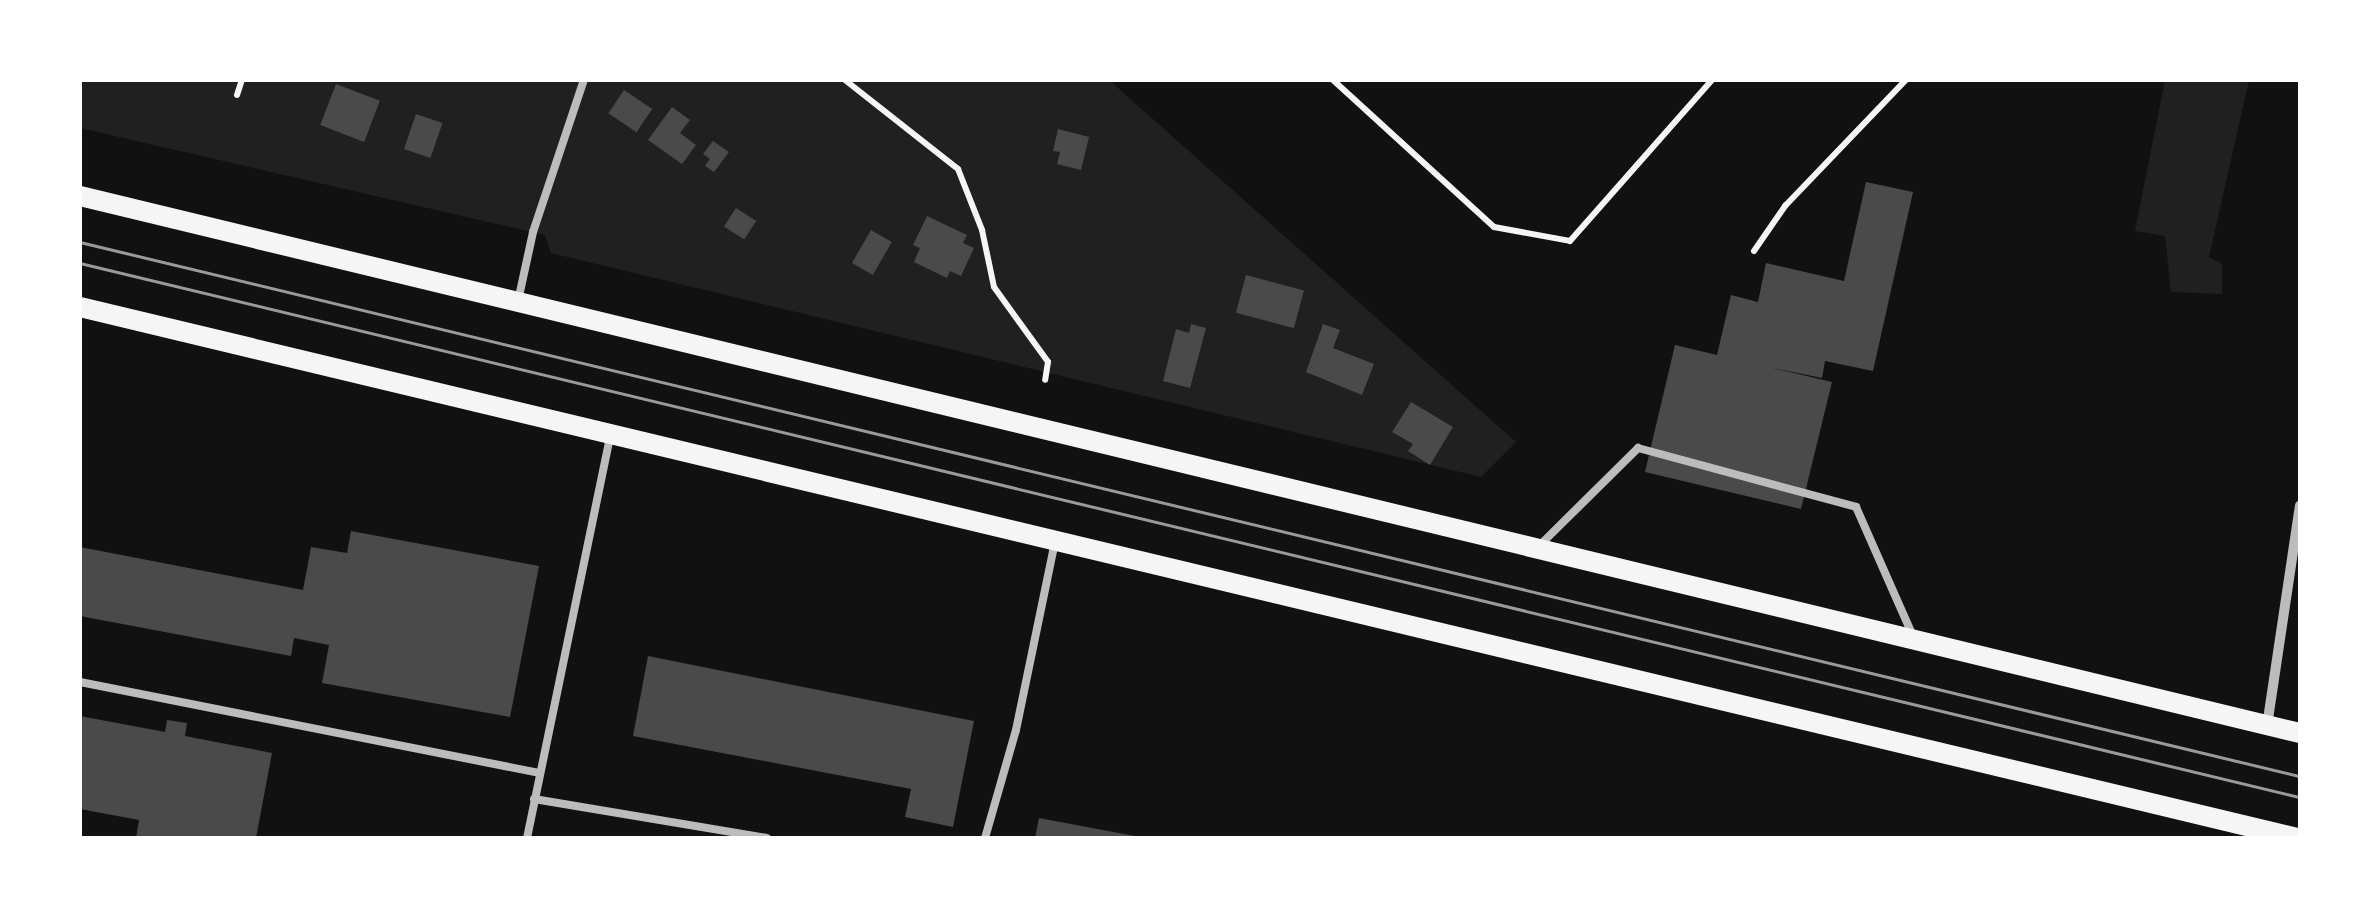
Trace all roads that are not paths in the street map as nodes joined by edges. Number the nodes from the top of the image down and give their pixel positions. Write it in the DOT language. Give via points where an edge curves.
graph roads {
  1 [pos="584,80"];
  2 [pos="80,196"];
  3 [pos="518,302"];
  4 [pos="80,307"];
  5 [pos="610,434"];
  6 [pos="2300,506"];
  7 [pos="1055,540"];
  8 [pos="1537,548"];
  9 [pos="1914,638"];
  10 [pos="80,682"];
  11 [pos="2267,726"];
  12 [pos="2300,733"];
  13 [pos="539,774"];
  14 [pos="534,799"];
  15 [pos="526,838"];
  16 [pos="767,838"];
  17 [pos="985,838"];
  18 [pos="2297,838"];
  1 -- 3 [label="lane" via="533,232"];
  2 -- 3 [label="main road"];
  3 -- 8 [label="main road"];
  4 -- 5 [label="main road"];
  5 -- 7 [label="main road"];
  5 -- 13 [label="lane"];
  6 -- 11 [label="street"];
  7 -- 17 [label="lane" via="1016,730"];
  7 -- 18 [label="main road"];
  8 -- 9 [label="main road"];
  8 -- 9 [label="lane" via="1638,448 1856,507"];
  9 -- 11 [label="main road"];
  10 -- 13 [label="lane"];
  11 -- 12 [label="main road"];
  13 -- 14 [label="lane"];
  14 -- 15 [label="lane"];
  14 -- 16 [label="lane"];
}
